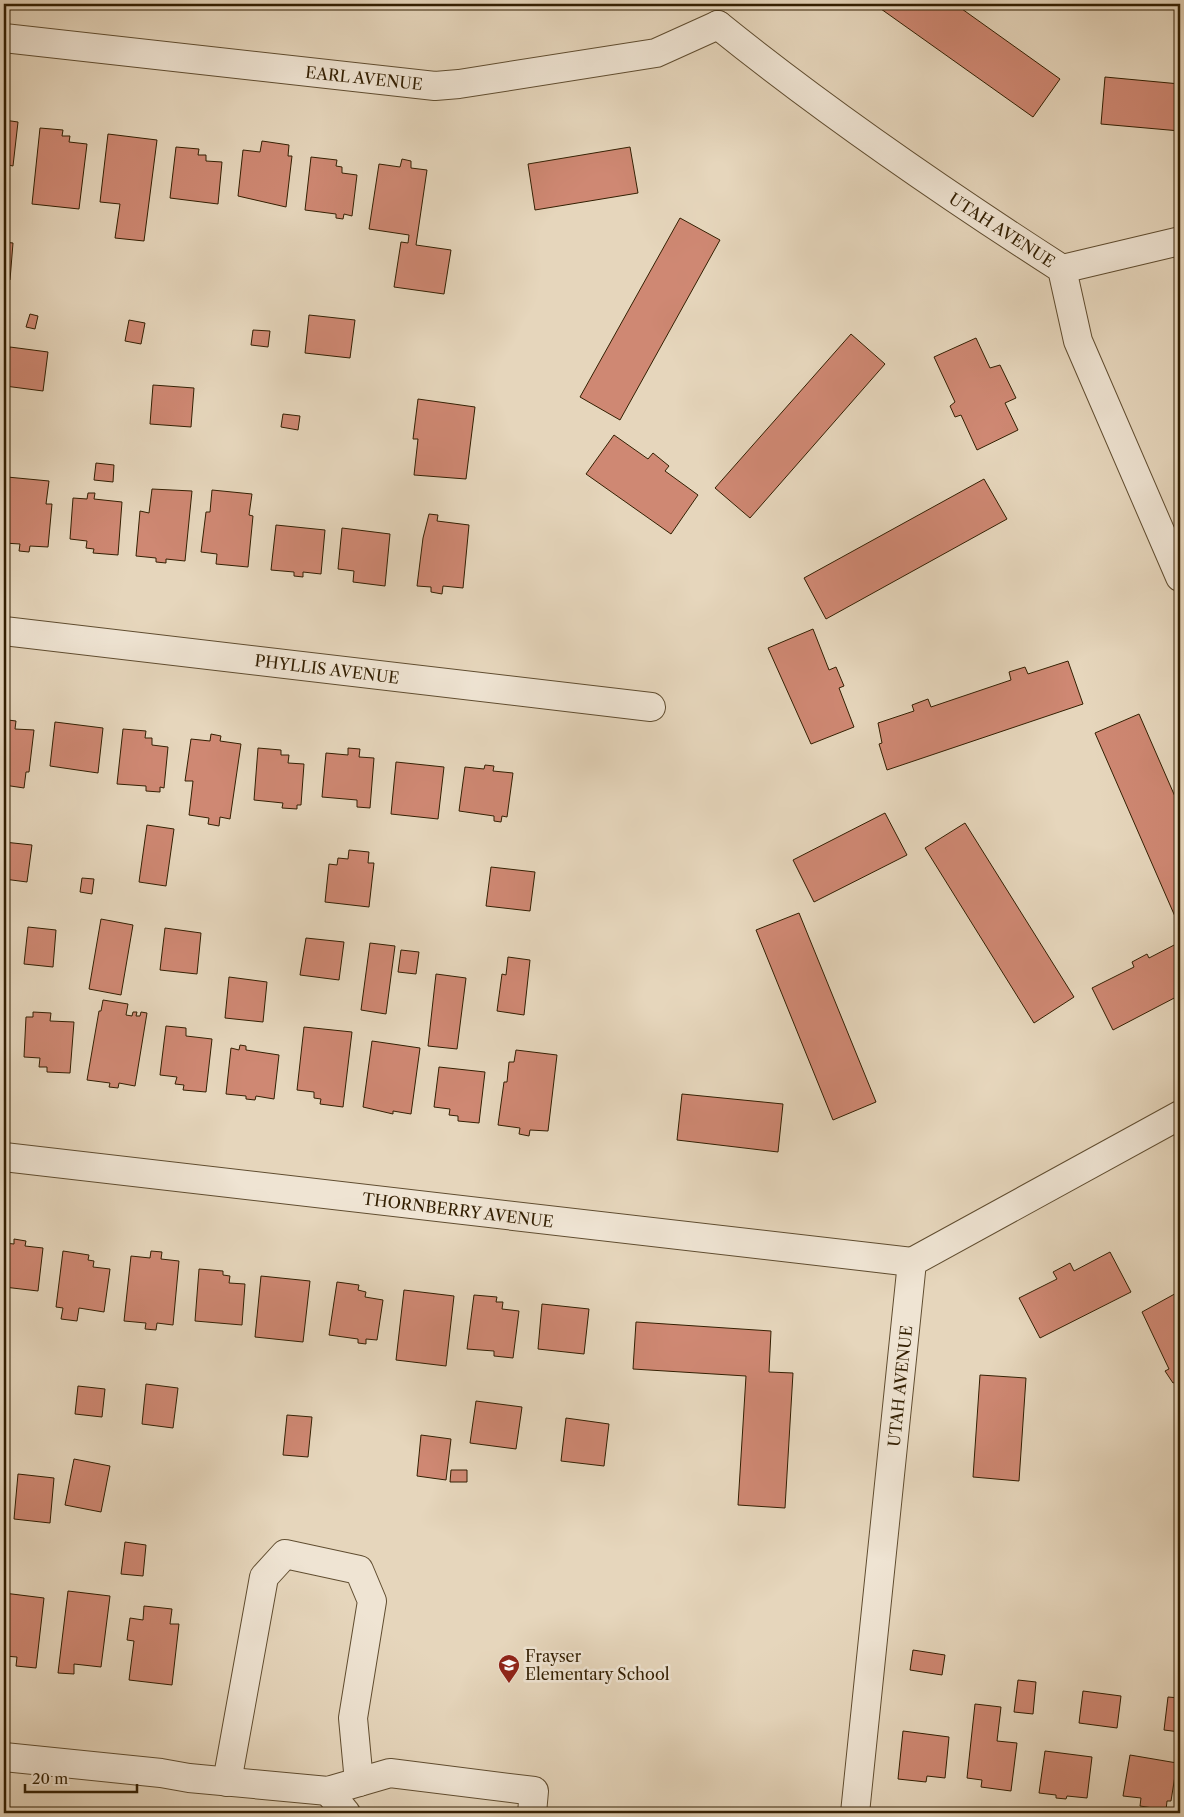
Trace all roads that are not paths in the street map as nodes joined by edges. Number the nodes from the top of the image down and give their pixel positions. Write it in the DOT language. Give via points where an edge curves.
graph roads {
  1 [pos="720,14"];
  2 [pos="4,38"];
  3 [pos="1180,241"];
  4 [pos="1062,269"];
  5 [pos="1180,577"];
  6 [pos="4,631"];
  7 [pos="651,707"];
  8 [pos="1180,1115"];
  9 [pos="4,1157"];
  10 [pos="912,1262"];
  11 [pos="4,1757"];
  12 [pos="228,1782"];
  13 [pos="358,1782"];
  14 [pos="328,1791"];
  15 [pos="346,1813"];
  16 [pos="532,1813"];
  17 [pos="855,1813"];
  1 -- 2 [label="street, EARL AVENUE" via="656,53 435,86"];
  1 -- 4 [label="street, UTAH AVENUE" via="763,61 957,200"];
  3 -- 4 [label="street"];
  4 -- 5 [label="street, UTAH AVENUE" via="1078,341"];
  6 -- 7 [label="street, PHYLLIS AVENUE"];
  8 -- 10 [label="street"];
  9 -- 10 [label="street, THORNBERRY AVENUE"];
  10 -- 17 [label="street, UTAH AVENUE"];
  11 -- 12 [label="street"];
  12 -- 13 [label="street" via="264,1577 285,1554 359,1570 372,1601 353,1718"];
  12 -- 14 [label="street"];
  13 -- 14 [label="street"];
  13 -- 16 [label="street" via="390,1774 534,1791"];
  14 -- 15 [label="street"];
}
